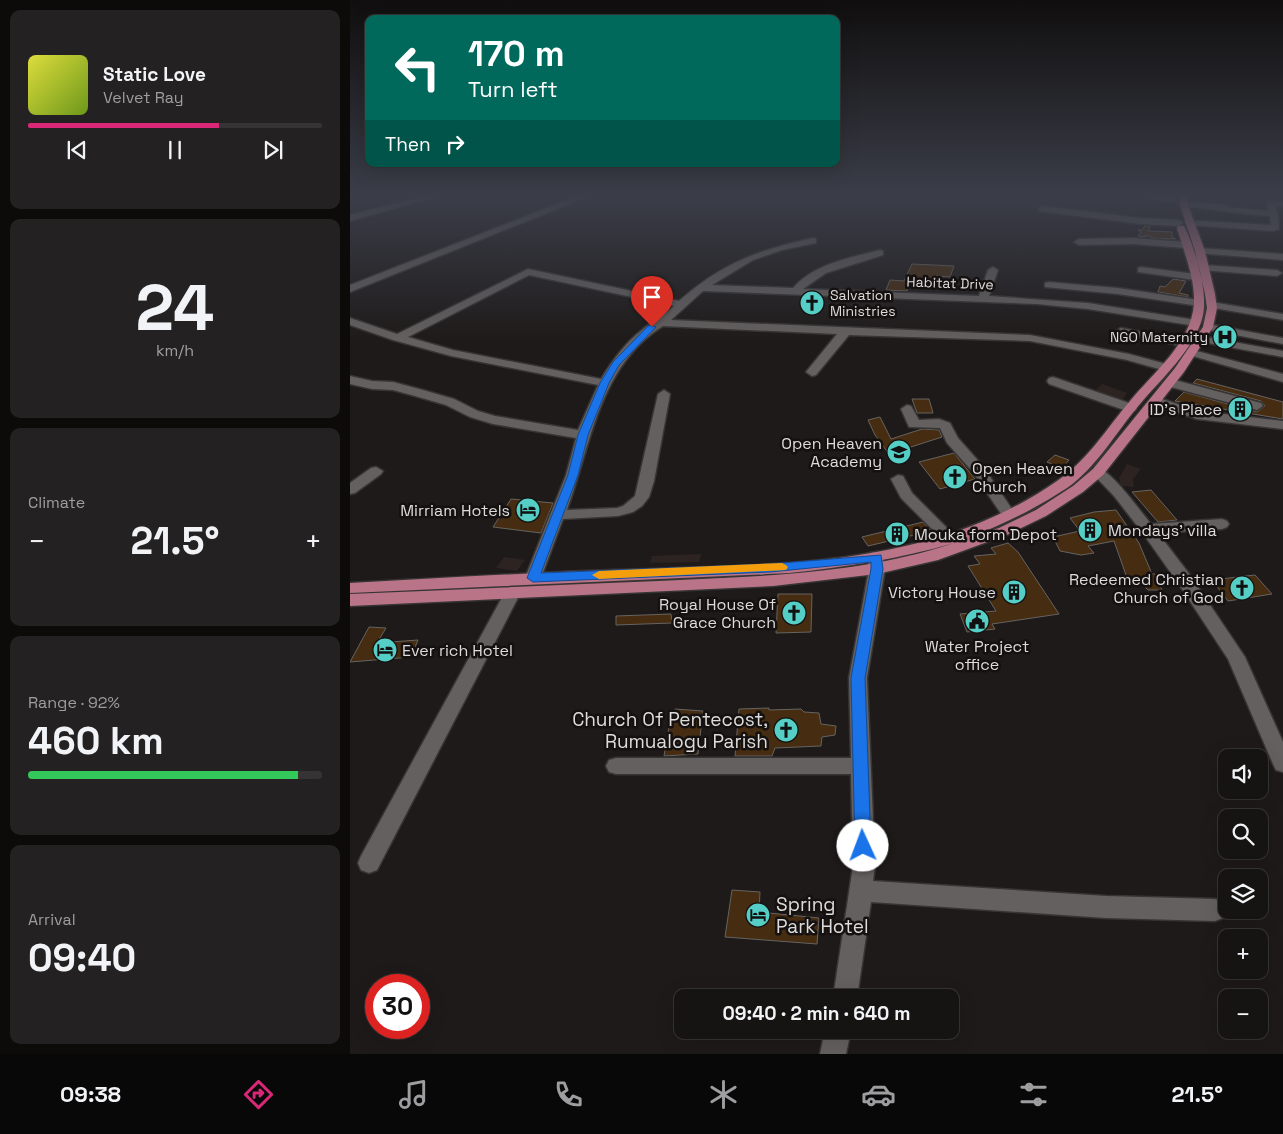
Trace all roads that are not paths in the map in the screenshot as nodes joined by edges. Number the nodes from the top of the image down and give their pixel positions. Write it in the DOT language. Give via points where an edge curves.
graph roads {
  1 [pos="456,244"];
  2 [pos="798,244"];
  3 [pos="1175,244"];
  4 [pos="1196,244"];
  5 [pos="1186,245"];
  6 [pos="1200,251"];
  7 [pos="880,253"];
  8 [pos="1283,257"];
  9 [pos="993,270"];
  10 [pos="1140,270"];
  11 [pos="1200,272"];
  12 [pos="1277,274"];
  13 [pos="1049,285"];
  14 [pos="702,288"];
  15 [pos="350,289"];
  16 [pos="795,292"];
  17 [pos="983,298"];
  18 [pos="1206,304"];
  19 [pos="682,305"];
  20 [pos="1283,317"];
  21 [pos="351,323"];
  22 [pos="660,323"];
  23 [pos="1201,329"];
  24 [pos="846,331"];
  25 [pos="1121,331"];
  26 [pos="397,338"];
  27 [pos="1283,341"];
  28 [pos="1188,348"];
  29 [pos="1283,354"];
  30 [pos="1166,367"];
  31 [pos="812,372"];
  32 [pos="1283,378"];
  33 [pos="350,380"];
  34 [pos="1053,381"];
  35 [pos="604,383"];
  36 [pos="1171,383"];
  37 [pos="664,394"];
  38 [pos="1156,401"];
  39 [pos="1257,406"];
  40 [pos="1131,408"];
  41 [pos="908,409"];
  42 [pos="1283,426"];
  43 [pos="583,435"];
  44 [pos="376,471"];
  45 [pos="1098,472"];
  46 [pos="898,480"];
  47 [pos="350,490"];
  48 [pos="557,515"];
  49 [pos="1009,515"];
  50 [pos="1222,524"];
  51 [pos="1147,529"];
  52 [pos="950,539"];
  53 [pos="877,563"];
  54 [pos="533,578"];
  55 [pos="350,588"];
  56 [pos="512,592"];
  57 [pos="350,600"];
  58 [pos="1283,764"];
  59 [pos="616,766"];
  60 [pos="859,766"];
  61 [pos="369,863"];
  62 [pos="860,891"];
  63 [pos="1215,910"];
  64 [pos="846,989"];
  65 [pos="836,1039"];
  66 [pos="833,1054"];
  1 -- 15 [label="street"];
  2 -- 14 [label="street" via="750,258"];
  3 -- 5 [label="street"];
  4 -- 6 [label="main road"];
  5 -- 11 [label="main road"];
  6 -- 8 [label="street"];
  6 -- 11 [label="main road"];
  7 -- 16 [label="street" via="817,274 803,282"];
  9 -- 17 [label="street"];
  10 -- 11 [label="street"];
  11 -- 12 [label="street"];
  11 -- 18 [label="main road"];
  13 -- 18 [label="street"];
  14 -- 16 [label="street, Habitat Drive"];
  14 -- 19 [label="street"];
  16 -- 17 [label="street, Habitat Drive"];
  17 -- 23 [label="street, Habitat Drive" via="1088,306"];
  18 -- 20 [label="street"];
  18 -- 23 [label="main road"];
  19 -- 22 [label="street"];
  19 -- 26 [label="street" via="528,272"];
  21 -- 26 [label="street"];
  22 -- 24 [label="street"];
  22 -- 35 [label="street" via="624,353"];
  23 -- 27 [label="street"];
  23 -- 28 [label="main road"];
  23 -- 29 [label="street"];
  24 -- 30 [label="street" via="1030,338"];
  24 -- 31 [label="street"];
  25 -- 28 [label="street"];
  26 -- 35 [label="street" via="451,353"];
  28 -- 30 [label="main road"];
  28 -- 32 [label="street"];
  28 -- 36 [label="main road"];
  30 -- 40 [label="main road"];
  33 -- 43 [label="street" via="419,393 493,420"];
  34 -- 40 [label="street"];
  35 -- 43 [label="street"];
  36 -- 38 [label="main road"];
  36 -- 39 [label="street"];
  37 -- 48 [label="street" via="646,481 637,503 618,512"];
  38 -- 42 [label="street" via="1197,415"];
  38 -- 45 [label="main road"];
  40 -- 49 [label="main road" via="1064,483"];
  41 -- 49 [label="street" via="914,424 939,423 945,426"];
  43 -- 48 [label="street" via="573,475"];
  44 -- 47 [label="street"];
  45 -- 51 [label="street"];
  45 -- 53 [label="main road" via="1041,513 1004,531 932,556"];
  46 -- 52 [label="street" via="906,495"];
  48 -- 54 [label="street"];
  49 -- 52 [label="main road"];
  50 -- 51 [label="street"];
  51 -- 58 [label="street" via="1236,657"];
  52 -- 53 [label="main road"];
  53 -- 54 [label="main road"];
  53 -- 56 [label="main road" via="773,581"];
  53 -- 60 [label="street" via="858,678"];
  54 -- 55 [label="main road"];
  56 -- 57 [label="main road"];
  56 -- 61 [label="street"];
  59 -- 60 [label="street"];
  60 -- 62 [label="street" via="864,866"];
  62 -- 63 [label="street" via="1106,907"];
  62 -- 64 [label="street"];
  65 -- 66 [label="street"];
}
